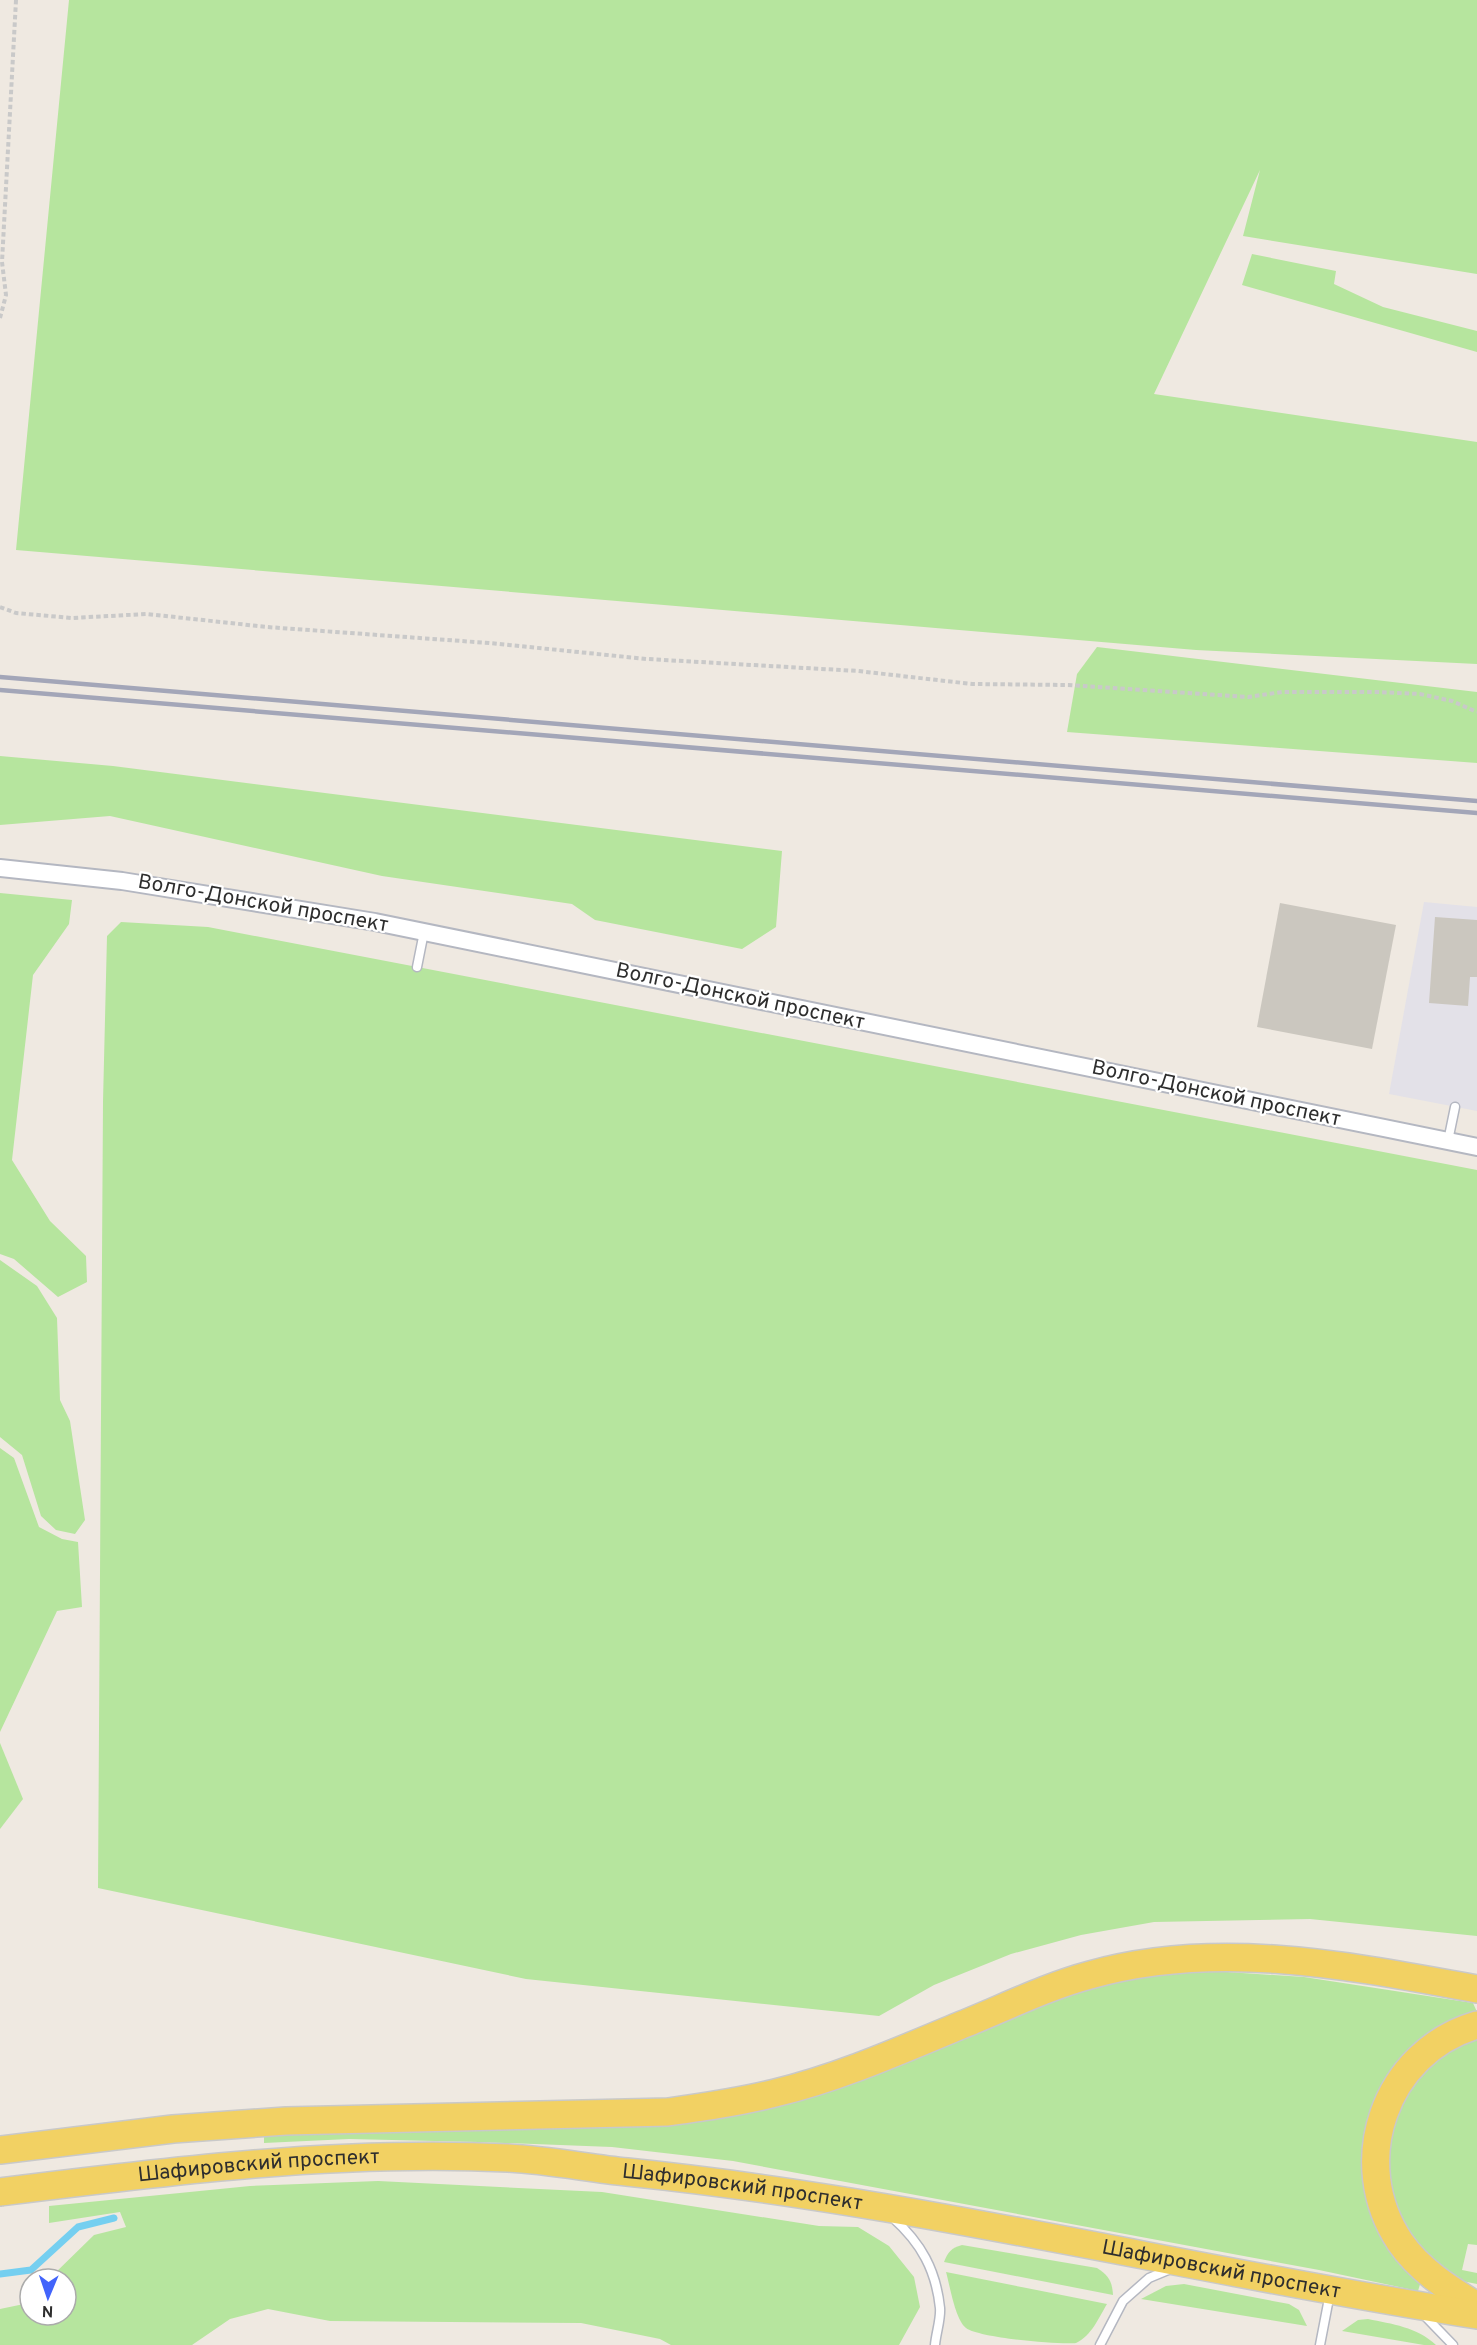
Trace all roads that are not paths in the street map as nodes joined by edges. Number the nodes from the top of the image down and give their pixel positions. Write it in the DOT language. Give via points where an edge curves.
graph roads {
  1 [pos="0,868"];
  2 [pos="424,932"];
  3 [pos="417,967"];
  4 [pos="1455,1107"];
  5 [pos="1449,1142"];
  6 [pos="1477,1147"];
  7 [pos="1477,1989"];
  8 [pos="1477,2025"];
  9 [pos="0,2150"];
  10 [pos="0,2192"];
  11 [pos="879,2206"];
  12 [pos="1187,2263"];
  13 [pos="1330,2290"];
  14 [pos="1414,2305"];
  15 [pos="1477,2306"];
  16 [pos="1477,2315"];
  17 [pos="935,2345"];
  18 [pos="1100,2345"];
  19 [pos="1320,2345"];
  20 [pos="1453,2345"];
  1 -- 2 [label="street, Волго-Донской проспект" via="122,881"];
  2 -- 3 [label="lane"];
  2 -- 5 [label="street, Волго-Донской проспект"];
  4 -- 5 [label="lane"];
  5 -- 6 [label="street, Волго-Донской проспект"];
  7 -- 9 [label="main road" via="1366,1968 1275,1959 1203,1958 1142,1964 1046,1990 853,2069 777,2093 718,2106 668,2112 286,2121 173,2128"];
  8 -- 15 [label="main road" via="1444,2039 1420,2056 1401,2077 1380,2123 1375,2157 1378,2189 1387,2219 1401,2243 1435,2278"];
  10 -- 11 [label="main road, Шафировский проспект" via="274,2161 399,2156 511,2158 714,2180"];
  11 -- 12 [label="main road, Шафировский проспект"];
  11 -- 17 [label="lane" via="912,2235 930,2266 940,2309"];
  12 -- 13 [label="main road, Шафировский проспект"];
  12 -- 18 [label="lane" via="1149,2278 1123,2301"];
  13 -- 14 [label="main road, Шафировский проспект"];
  13 -- 19 [label="lane"];
  14 -- 16 [label="main road, Шафировский проспект"];
  14 -- 20 [label="lane"];
}
